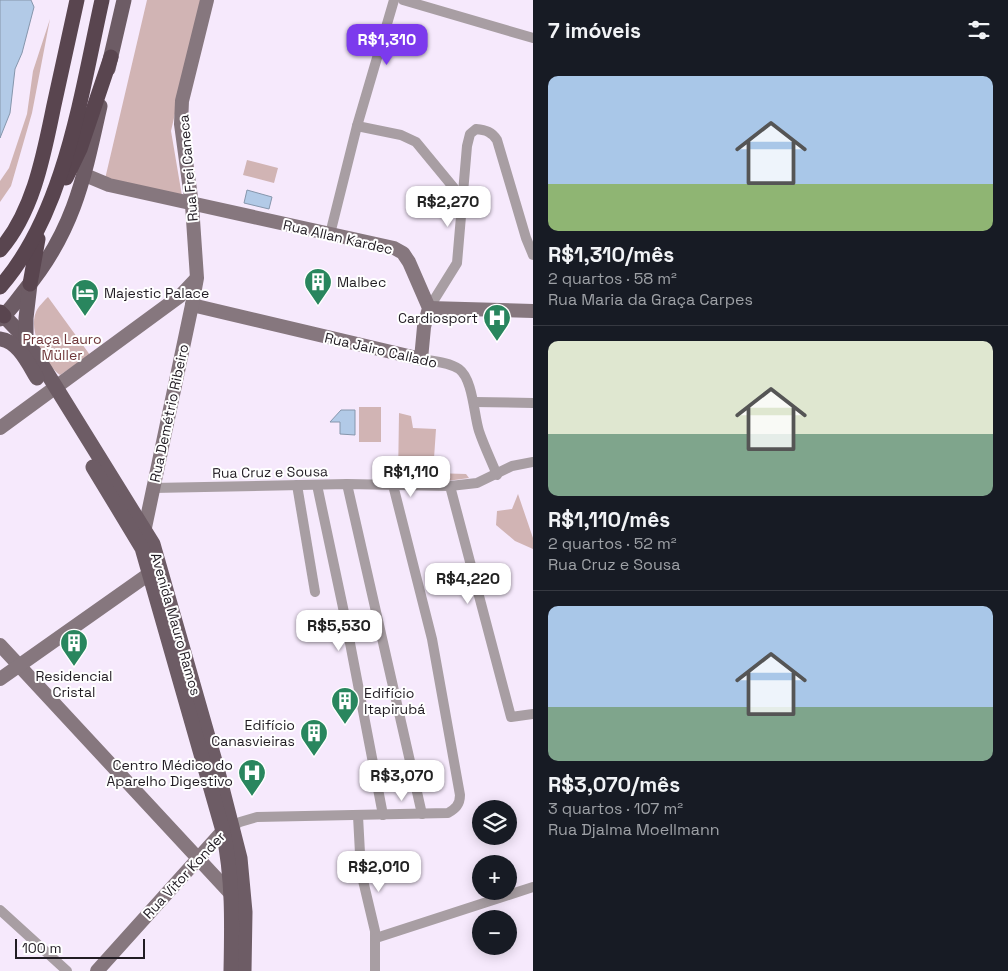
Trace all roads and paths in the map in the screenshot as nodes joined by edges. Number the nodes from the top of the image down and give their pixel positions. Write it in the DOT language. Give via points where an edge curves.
graph roads {
  1 [pos="76,0"];
  2 [pos="102,0"];
  3 [pos="124,0"];
  4 [pos="207,0"];
  5 [pos="394,0"];
  6 [pos="403,0"];
  7 [pos="533,38"];
  8 [pos="111,57"];
  9 [pos="61,72"];
  10 [pos="75,122"];
  11 [pos="357,126"];
  12 [pos="85,176"];
  13 [pos="463,199"];
  14 [pos="51,201"];
  15 [pos="192,205"];
  16 [pos="40,223"];
  17 [pos="330,234"];
  18 [pos="0,250"];
  19 [pos="533,255"];
  20 [pos="197,278"];
  21 [pos="30,284"];
  22 [pos="0,287"];
  23 [pos="192,305"];
  24 [pos="428,308"];
  25 [pos="533,311"];
  26 [pos="1,316"];
  27 [pos="0,338"];
  28 [pos="26,339"];
  29 [pos="421,359"];
  30 [pos="52,391"];
  31 [pos="474,402"];
  32 [pos="533,403"];
  33 [pos="0,428"];
  34 [pos="533,462"];
  35 [pos="497,474"];
  36 [pos="347,484"];
  37 [pos="297,485"];
  38 [pos="317,485"];
  39 [pos="392,485"];
  40 [pos="450,486"];
  41 [pos="153,488"];
  42 [pos="144,527"];
  43 [pos="142,548"];
  44 [pos="149,574"];
  45 [pos="315,592"];
  46 [pos="0,645"];
  47 [pos="20,666"];
  48 [pos="0,679"];
  49 [pos="533,714"];
  50 [pos="422,814"];
  51 [pos="382,815"];
  52 [pos="358,816"];
  53 [pos="228,828"];
  54 [pos="199,859"];
  55 [pos="533,888"];
  56 [pos="232,895"];
  57 [pos="0,910"];
  58 [pos="376,938"];
  59 [pos="67,971"];
  60 [pos="96,971"];
  61 [pos="231,971"];
  62 [pos="244,971"];
  63 [pos="375,971"];
  1 -- 9 [label="highway"];
  2 -- 10 [label="highway"];
  3 -- 8 [label="main road"];
  4 -- 15 [label="street, Rua Frei Caneca" via="182,100 181,124"];
  5 -- 11 [label="street"];
  6 -- 7 [label="street"];
  8 -- 12 [label="main road"];
  8 -- 14 [label="highway" via="80,149 69,174"];
  9 -- 10 [label="highway" via="73,80"];
  9 -- 18 [label="highway" via="41,165 26,207"];
  10 -- 14 [label="highway"];
  11 -- 13 [label="street" via="401,135 416,142"];
  11 -- 17 [label="street"];
  12 -- 15 [label="street, Rua Allan Kardec"];
  12 -- 21 [label="main road" via="59,241"];
  13 -- 19 [label="street" via="470,134 476,128 485,129 497,140"];
  13 -- 24 [label="street" via="457,263"];
  14 -- 16 [label="highway"];
  15 -- 17 [label="street, Rua Allan Kardec"];
  15 -- 20 [label="street, Rua Frei Caneca"];
  16 -- 21 [label="highway"];
  16 -- 22 [label="highway" via="25,255"];
  17 -- 24 [label="street, Rua Allan Kardec" via="394,248 403,253"];
  20 -- 23 [label="street, Rua Demétrio Ribeiro"];
  20 -- 30 [label="street" via="180,296"];
  21 -- 26 [label="main road"];
  21 -- 28 [label="main road"];
  23 -- 29 [label="street, Rua Jairo Callado"];
  23 -- 41 [label="street, Rua Demétrio Ribeiro"];
  24 -- 25 [label="street"];
  24 -- 29 [label="street"];
  26 -- 28 [label="main road, Avenida Mauro Ramos"];
  27 -- 30 [label="main road, Avenida Mauro Ramos" via="20,351"];
  28 -- 30 [label="main road, Avenida Mauro Ramos"];
  29 -- 31 [label="street, Rua Jairo Callado" via="460,369"];
  30 -- 33 [label="street"];
  30 -- 42 [label="main road, Avenida Mauro Ramos"];
  30 -- 43 [label="main road, Avenida Mauro Ramos"];
  31 -- 32 [label="street"];
  31 -- 35 [label="street, Rua Jairo Callado" via="478,428"];
  34 -- 35 [label="street, Rua Cruz e Sousa" via="512,466"];
  35 -- 40 [label="street, Rua Cruz e Sousa" via="477,483"];
  36 -- 38 [label="street, Rua Cruz e Sousa"];
  36 -- 39 [label="street, Rua Cruz e Sousa"];
  36 -- 50 [label="street"];
  37 -- 38 [label="street, Rua Cruz e Sousa"];
  37 -- 41 [label="street, Rua Cruz e Sousa"];
  37 -- 45 [label="street"];
  38 -- 51 [label="street"];
  39 -- 40 [label="street, Rua Cruz e Sousa"];
  39 -- 50 [label="street" via="432,639 460,795 459,804 448,813"];
  40 -- 49 [label="street" via="511,718"];
  41 -- 42 [label="street, Rua Demétrio Ribeiro"];
  42 -- 43 [label="street, Rua Demétrio Ribeiro"];
  42 -- 53 [label="main road, Avenida Mauro Ramos" via="155,548"];
  43 -- 44 [label="main road, Avenida Mauro Ramos"];
  44 -- 47 [label="street"];
  44 -- 53 [label="main road, Avenida Mauro Ramos"];
  46 -- 47 [label="street"];
  47 -- 48 [label="street"];
  47 -- 54 [label="street"];
  50 -- 51 [label="street"];
  51 -- 52 [label="street"];
  52 -- 53 [label="street" via="257,817"];
  52 -- 58 [label="street" via="360,872"];
  53 -- 54 [label="street, Rua Vitor Konder"];
  53 -- 56 [label="main road, Avenida Mauro Ramos"];
  53 -- 62 [label="main road, Avenida Mauro Ramos" via="240,858 245,894"];
  54 -- 56 [label="street"];
  54 -- 60 [label="street, Rua Vitor Konder"];
  55 -- 58 [label="street"];
  56 -- 61 [label="main road, Avenida Mauro Ramos"];
  57 -- 59 [label="street"];
  58 -- 63 [label="street"];
}
